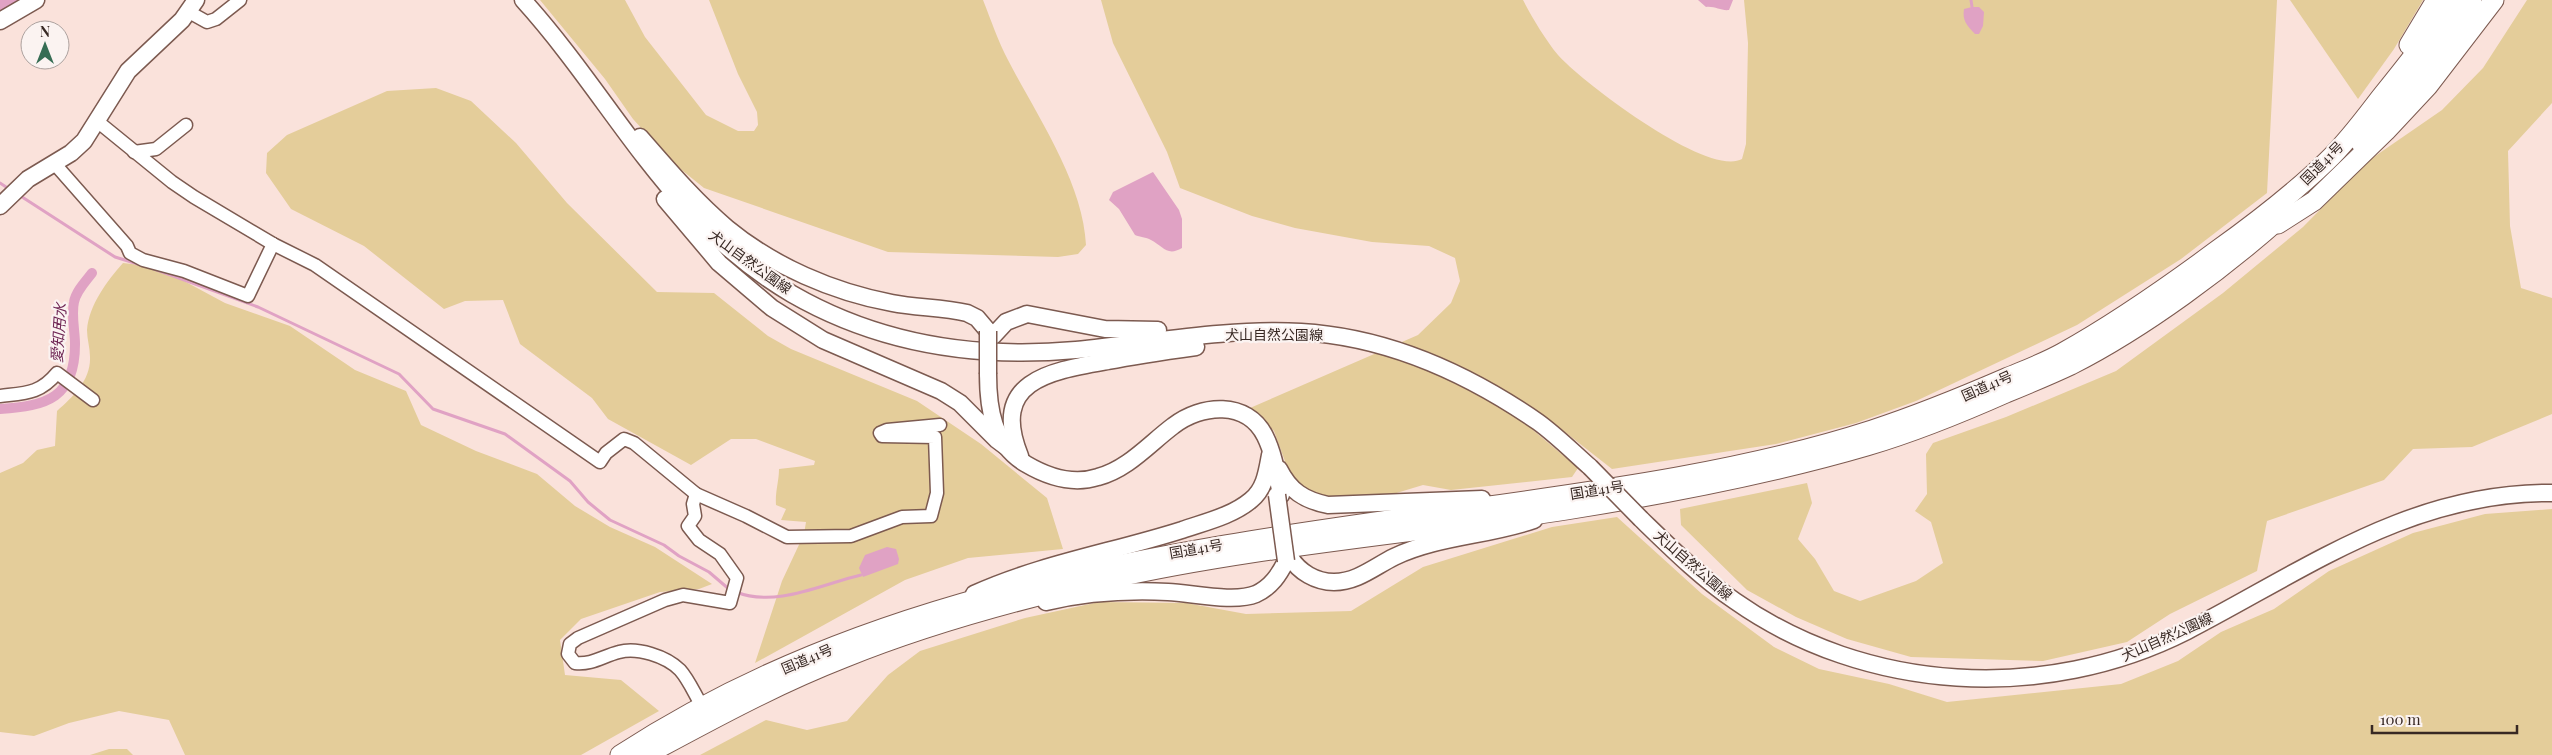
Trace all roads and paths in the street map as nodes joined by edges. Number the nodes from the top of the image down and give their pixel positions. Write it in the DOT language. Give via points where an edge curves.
graph roads {
  1 [pos="36,0"];
  2 [pos="240,0"];
  3 [pos="523,0"];
  4 [pos="2436,0"];
  5 [pos="2455,0"];
  6 [pos="2472,0"];
  7 [pos="2494,0"];
  8 [pos="193,6"];
  9 [pos="0,21"];
  10 [pos="585,78"];
  11 [pos="600,100"];
  12 [pos="2366,116"];
  13 [pos="97,121"];
  14 [pos="186,125"];
  15 [pos="134,152"];
  16 [pos="54,162"];
  17 [pos="9,198"];
  18 [pos="2265,232"];
  19 [pos="273,244"];
  20 [pos="1300,332"];
  21 [pos="991,334"];
  22 [pos="0,396"];
  23 [pos="93,400"];
  24 [pos="940,425"];
  25 [pos="1010,449"];
  26 [pos="1271,451"];
  27 [pos="1023,462"];
  28 [pos="2552,492"];
  29 [pos="696,494"];
  30 [pos="1544,498"];
  31 [pos="1562,510"];
  32 [pos="1288,559"];
  33 [pos="946,614"];
  34 [pos="702,706"];
  35 [pos="620,755"];
  36 [pos="646,755"];
  1 -- 9 [label="main road"];
  2 -- 8 [label="street" via="207,22"];
  3 -- 10 [label="main road, 犬山自然公園線"];
  4 -- 12 [label="highway" via="2382,84"];
  5 -- 12 [label="highway, 国道41号"];
  6 -- 18 [label="highway, 国道41号" via="2415,79 2377,124 2324,179"];
  7 -- 18 [label="highway" via="2428,86 2386,131 2314,201"];
  8 -- 13 [label="main road" via="128,71"];
  10 -- 11 [label="main road, 犬山自然公園線"];
  10 -- 25 [label="main road" via="603,117 678,216 746,288 778,313 823,340 941,391 960,403"];
  11 -- 20 [label="main road, 犬山自然公園線" via="653,170 706,230 753,268 791,293 870,330 936,347 972,352 1074,350 1238,333"];
  11 -- 21 [label="main road" via="627,122 691,194 728,228 788,268 858,296 892,304 967,313 977,318"];
  12 -- 30 [label="highway, 国道41号" via="2329,159 2269,212 2147,302 2059,355 1949,403 1869,431 1733,465"];
  13 -- 15 [label="street"];
  13 -- 16 [label="main road" via="84,141"];
  14 -- 15 [label="street" via="156,149"];
  15 -- 19 [label="street" via="194,197"];
  16 -- 17 [label="main road" via="28,179"];
  16 -- 19 [label="street" via="130,253 143,260 184,271 248,296"];
  18 -- 31 [label="highway, 国道41号" via="2157,313 2072,365 1955,415 1871,445 1784,469"];
  19 -- 29 [label="street" via="314,265 600,462 624,439 634,443"];
  20 -- 21 [label="main road" via="1230,325 1125,331 1027,314 1006,322"];
  20 -- 27 [label="main road" via="1263,340 1140,355 1054,371 1040,377 1027,387 1013,409 1012,430"];
  20 -- 28 [label="main road, 犬山自然公園線, bridge" via="1364,341 1419,358 1479,385 1540,424 1590,467 1670,548 1722,592 1768,622 1838,654 1882,667 1957,679 2037,676 2092,666 2136,653 2185,632 2340,547 2386,527 2426,512 2478,499"];
  21 -- 25 [label="main road, bridge" via="990,412 994,427"];
  22 -- 23 [label="street" via="32,392 47,385 57,373"];
  24 -- 29 [label="street" via="887,430 880,434 935,437 937,493 931,516 902,517 851,536 787,537"];
  25 -- 27 [label="main road"];
  26 -- 27 [label="main road" via="1265,435 1252,419 1233,409 1214,408 1175,424 1126,464 1100,477 1082,481 1053,478"];
  26 -- 30 [label="main road" via="1287,484 1296,493 1328,505"];
  26 -- 32 [label="main road"];
  26 -- 33 [label="main road" via="1262,486 1253,499 1240,508 1158,537 1001,582"];
  29 -- 34 [label="street" via="693,504 695,516 688,526 699,540 720,554 736,578 730,603 683,595 666,600 578,638 570,644 568,654 575,663 585,664 628,650 667,661 680,670"];
  30 -- 33 [label="highway, 国道41号" via="1294,533 1134,560 1041,580"];
  31 -- 32 [label="main road" via="1511,528 1418,547 1348,581 1320,580"];
  31 -- 33 [label="highway, 国道41号" via="1212,560"];
  32 -- 33 [label="main road" via="1267,587 1239,598 1165,592 1107,594 1054,600 1016,609"];
  33 -- 34 [label="highway, 国道41号" via="904,620 800,660"];
  33 -- 36 [label="highway, 国道41号" via="758,696"];
  34 -- 35 [label="highway, 国道41号"];
}
